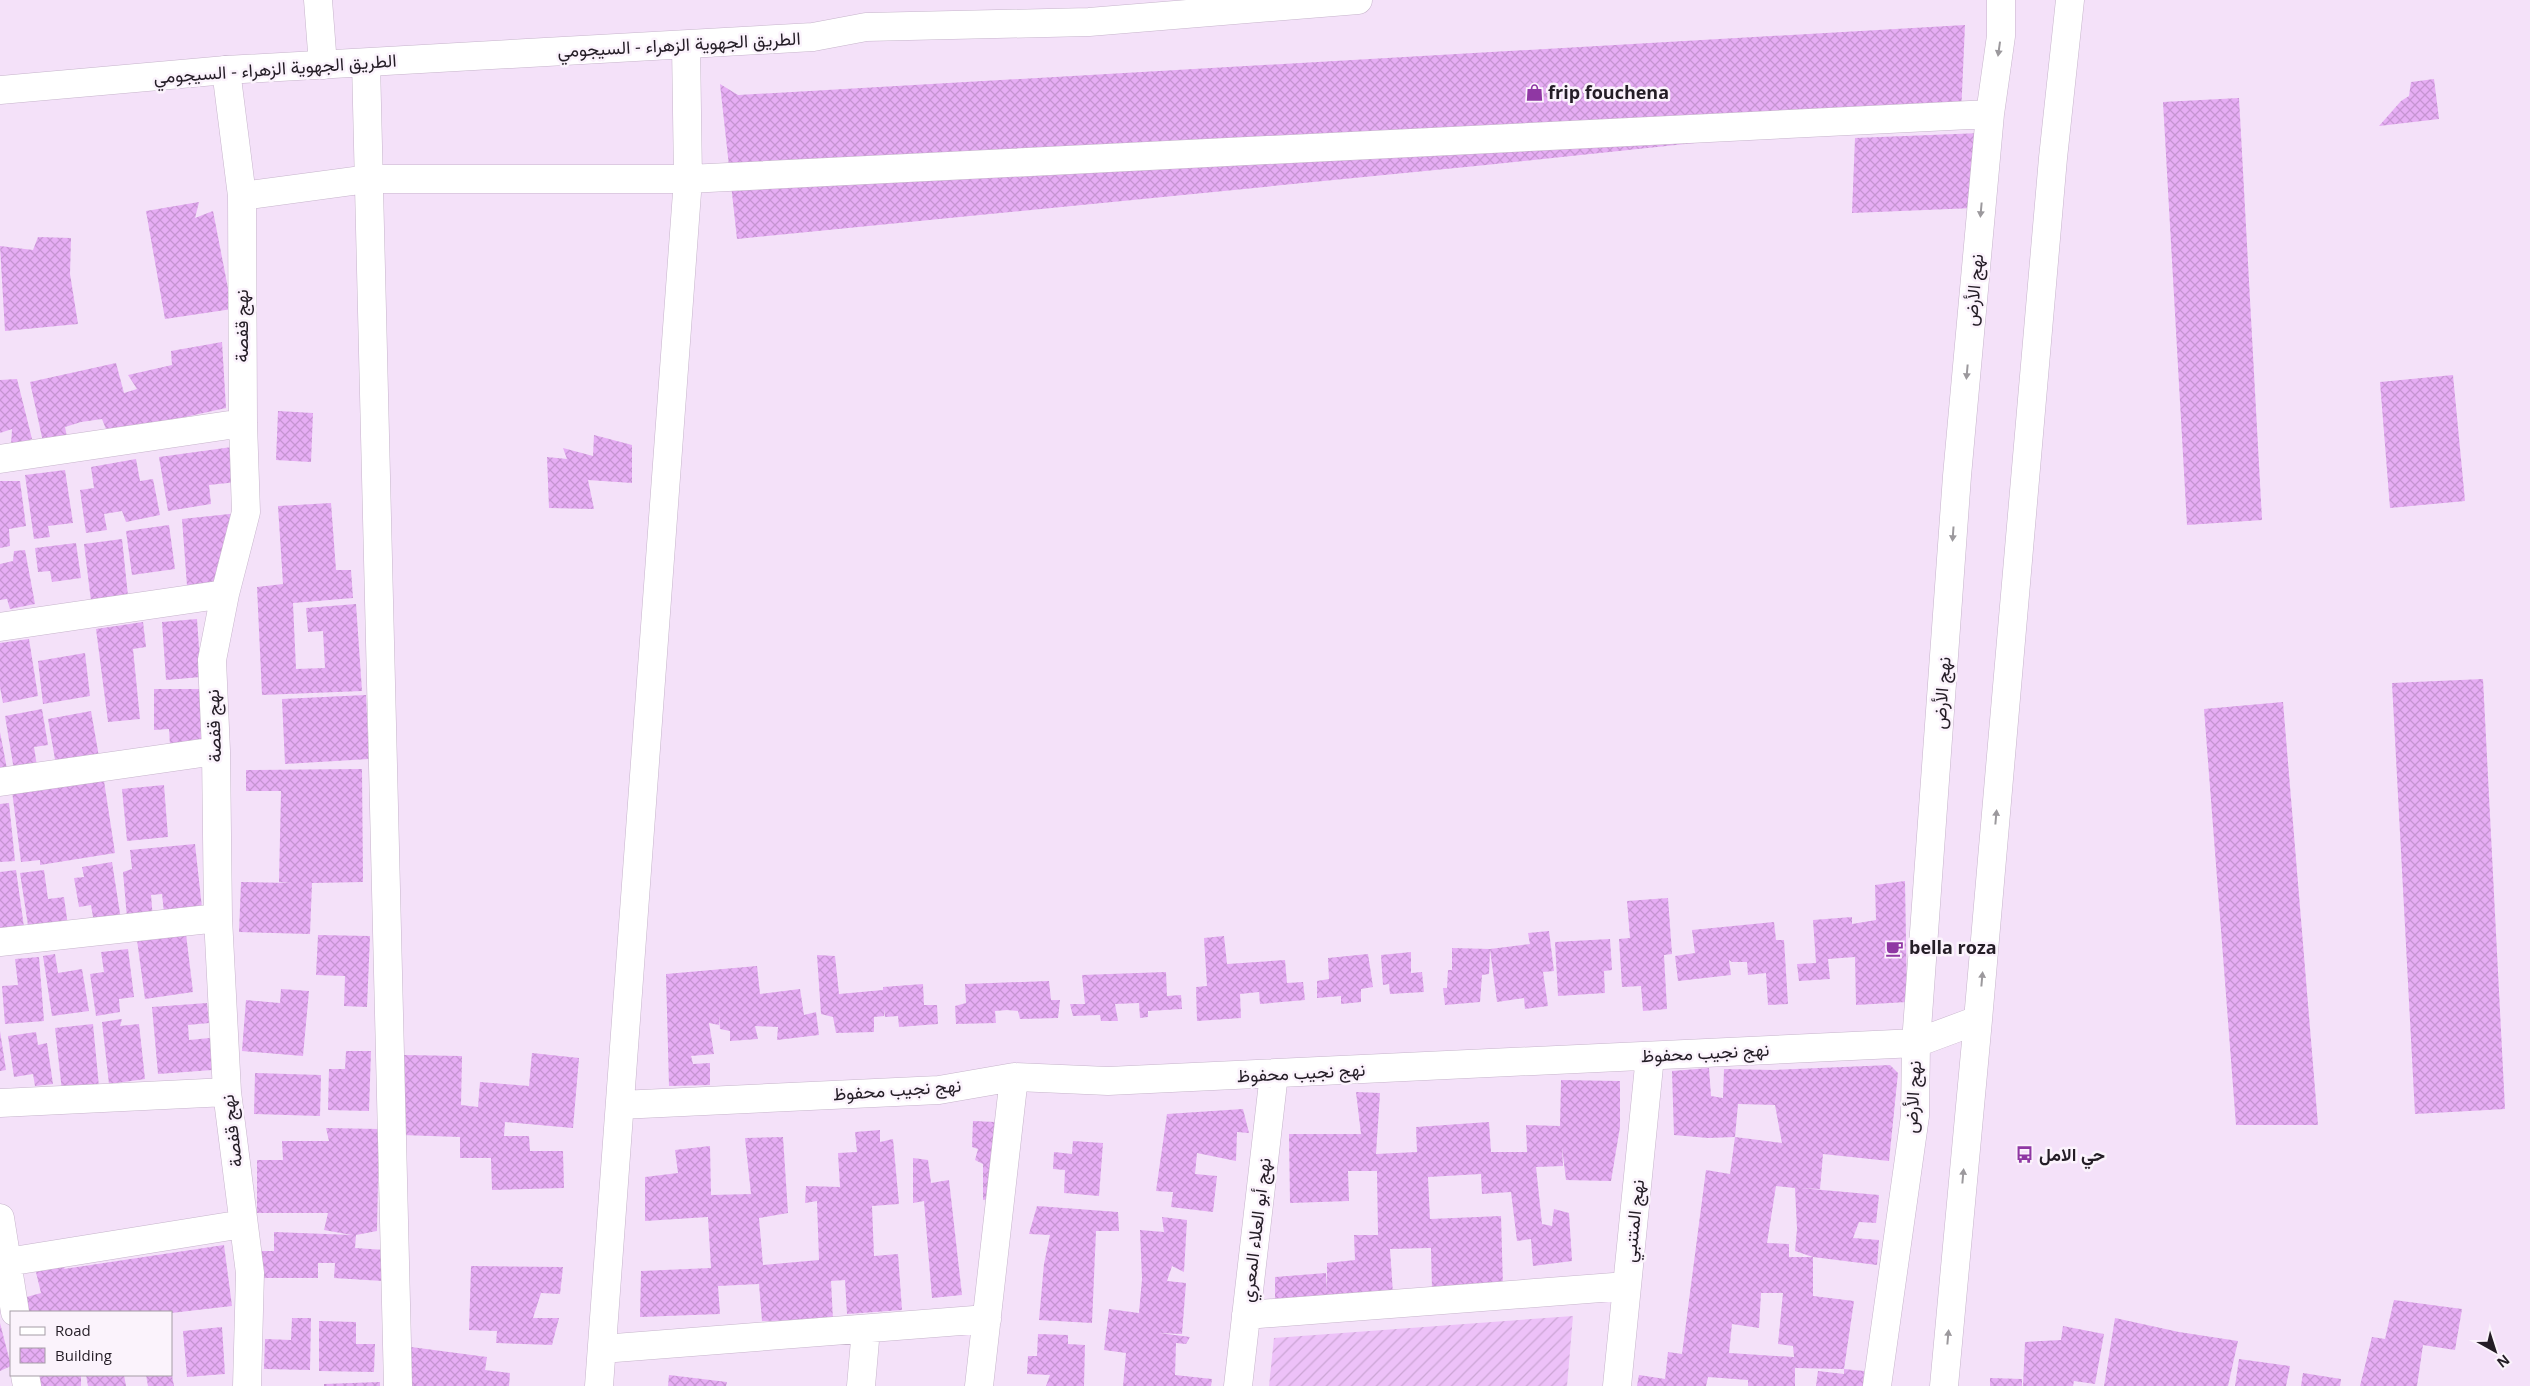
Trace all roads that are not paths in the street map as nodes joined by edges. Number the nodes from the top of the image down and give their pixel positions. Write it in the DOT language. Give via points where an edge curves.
graph roads {
  1 [pos="318,0"];
  2 [pos="1358,0"];
  3 [pos="2001,0"];
  4 [pos="2070,0"];
  5 [pos="686,45"];
  6 [pos="366,63"];
  7 [pos="323,65"];
  8 [pos="226,70"];
  9 [pos="0,90"];
  10 [pos="1990,114"];
  11 [pos="368,179"];
  12 [pos="688,179"];
  13 [pos="242,196"];
  14 [pos="243,423"];
  15 [pos="0,459"];
  16 [pos="225,594"];
  17 [pos="0,627"];
  18 [pos="216,750"];
  19 [pos="0,782"];
  20 [pos="218,918"];
  21 [pos="0,942"];
  22 [pos="1978,1020"];
  23 [pos="1916,1043"];
  24 [pos="1650,1056"];
  25 [pos="1274,1074"];
  26 [pos="1014,1077"];
  27 [pos="227,1092"];
  28 [pos="0,1103"];
  29 [pos="620,1105"];
  30 [pos="0,1218"];
  31 [pos="243,1224"];
  32 [pos="7,1262"];
  33 [pos="1627,1286"];
  34 [pos="15,1311"];
  35 [pos="1246,1315"];
  36 [pos="987,1319"];
  37 [pos="866,1329"];
  38 [pos="602,1349"];
  39 [pos="247,1386"];
  40 [pos="398,1386"];
  41 [pos="599,1386"];
  42 [pos="861,1386"];
  43 [pos="979,1386"];
  44 [pos="1238,1386"];
  45 [pos="1617,1386"];
  46 [pos="1878,1386"];
  47 [pos="1944,1386"];
  1 -- 7 [label="street"];
  2 -- 5 [label="street, الطريق الجهوية الزهراء - السيجومي" via="1089,22 866,27 813,37"];
  3 -- 10 [label="street, نهج الأرض, one-way" via="2001,36"];
  22 -- 4 [label="street, one-way" via="2052,158"];
  5 -- 6 [label="street, الطريق الجهوية الزهراء - السيجومي"];
  5 -- 12 [label="street"];
  6 -- 7 [label="street, الطريق الجهوية الزهراء - السيجومي"];
  6 -- 11 [label="street"];
  7 -- 8 [label="street, الطريق الجهوية الزهراء - السيجومي"];
  8 -- 9 [label="street, الطريق الجهوية الزهراء - السيجومي"];
  8 -- 13 [label="street, نهج قفصة"];
  10 -- 12 [label="street"];
  10 -- 23 [label="street, نهج الأرض, one-way" via="1957,476"];
  11 -- 12 [label="street"];
  11 -- 13 [label="street"];
  11 -- 40 [label="street"];
  12 -- 29 [label="street"];
  13 -- 14 [label="street, نهج قفصة"];
  14 -- 15 [label="street"];
  14 -- 16 [label="street, نهج قفصة" via="246,512"];
  16 -- 17 [label="street"];
  16 -- 18 [label="street, نهج قفصة" via="212,660"];
  18 -- 19 [label="street"];
  18 -- 20 [label="street, نهج قفصة"];
  20 -- 21 [label="street"];
  20 -- 27 [label="street, نهج قفصة"];
  22 -- 23 [label="street, نهج نجيب محفوظ"];
  47 -- 22 [label="street, one-way"];
  23 -- 24 [label="street, نهج نجيب محفوظ"];
  23 -- 46 [label="street, نهج الأرض" via="1915,1116"];
  24 -- 25 [label="street, نهج نجيب محفوظ"];
  24 -- 33 [label="street, نهج المتنبي"];
  25 -- 26 [label="street, نهج نجيب محفوظ" via="1108,1081"];
  25 -- 35 [label="street, نهج أبو العلاء المعري"];
  26 -- 29 [label="street, نهج نجيب محفوظ" via="939,1090"];
  26 -- 36 [label="street"];
  27 -- 28 [label="street"];
  27 -- 31 [label="street, نهج قفصة"];
  29 -- 38 [label="street"];
  30 -- 32 [label="street"];
  31 -- 32 [label="street"];
  31 -- 39 [label="street, نهج قفصة" via="250,1273"];
  32 -- 34 [label="street"];
  33 -- 35 [label="street"];
  33 -- 45 [label="street, نهج المتنبي"];
  35 -- 44 [label="street, نهج أبو العلاء المعري"];
  36 -- 37 [label="street"];
  36 -- 43 [label="street"];
  37 -- 38 [label="street"];
  37 -- 42 [label="street"];
  38 -- 41 [label="street"];
}
